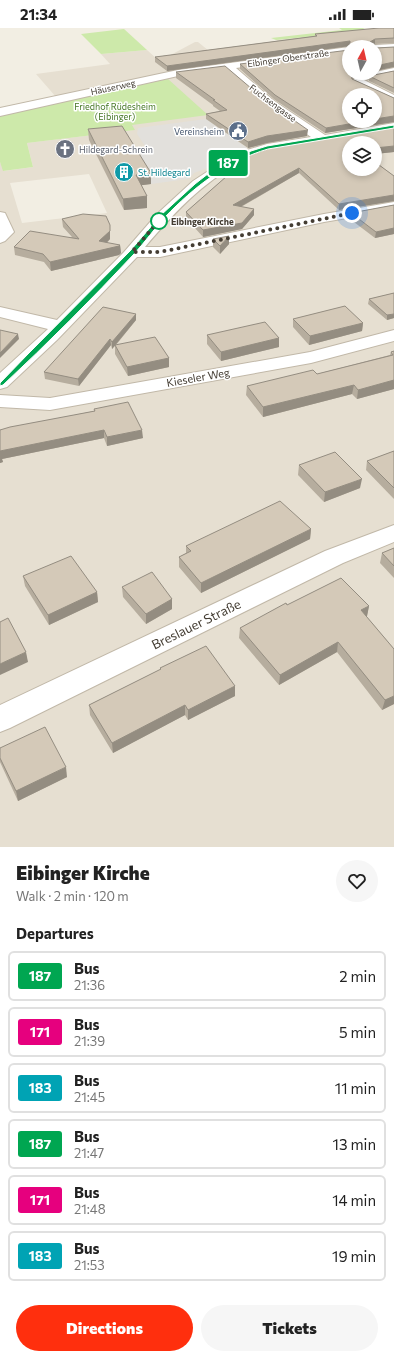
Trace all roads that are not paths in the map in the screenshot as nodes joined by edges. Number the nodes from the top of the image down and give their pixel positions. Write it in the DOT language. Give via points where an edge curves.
graph roads {
  1 [pos="342,51"];
  2 [pos="228,66"];
  3 [pos="394,71"];
  4 [pos="394,99"];
  5 [pos="0,112"];
  6 [pos="394,127"];
  7 [pos="321,138"];
  8 [pos="394,206"];
  9 [pos="0,216"];
  10 [pos="0,238"];
  11 [pos="132,252"];
  12 [pos="0,312"];
  13 [pos="60,326"];
  14 [pos="394,335"];
  15 [pos="0,384"];
  16 [pos="0,401"];
  17 [pos="394,534"];
  18 [pos="0,718"];
  1 -- 2 [label="street, Eibinger Oberstraße"];
  2 -- 5 [label="street, Häuserweg" via="178,73"];
  2 -- 7 [label="street, Fuchsengasse" via="270,103"];
  3 -- 4 [label="street" via="360,78 357,81"];
  6 -- 7 [label="street"];
  7 -- 11 [label="street" via="253,152 220,167 163,216"];
  8 -- 11 [label="street" via="160,252"];
  9 -- 10 [label="street" via="6,232"];
  11 -- 13 [label="street"];
  12 -- 13 [label="street"];
  13 -- 15 [label="street"];
  14 -- 16 [label="street, Kieseler Weg" via="312,357 50,404"];
  17 -- 18 [label="street, Breslauer Straße" via="334,557"];
}
